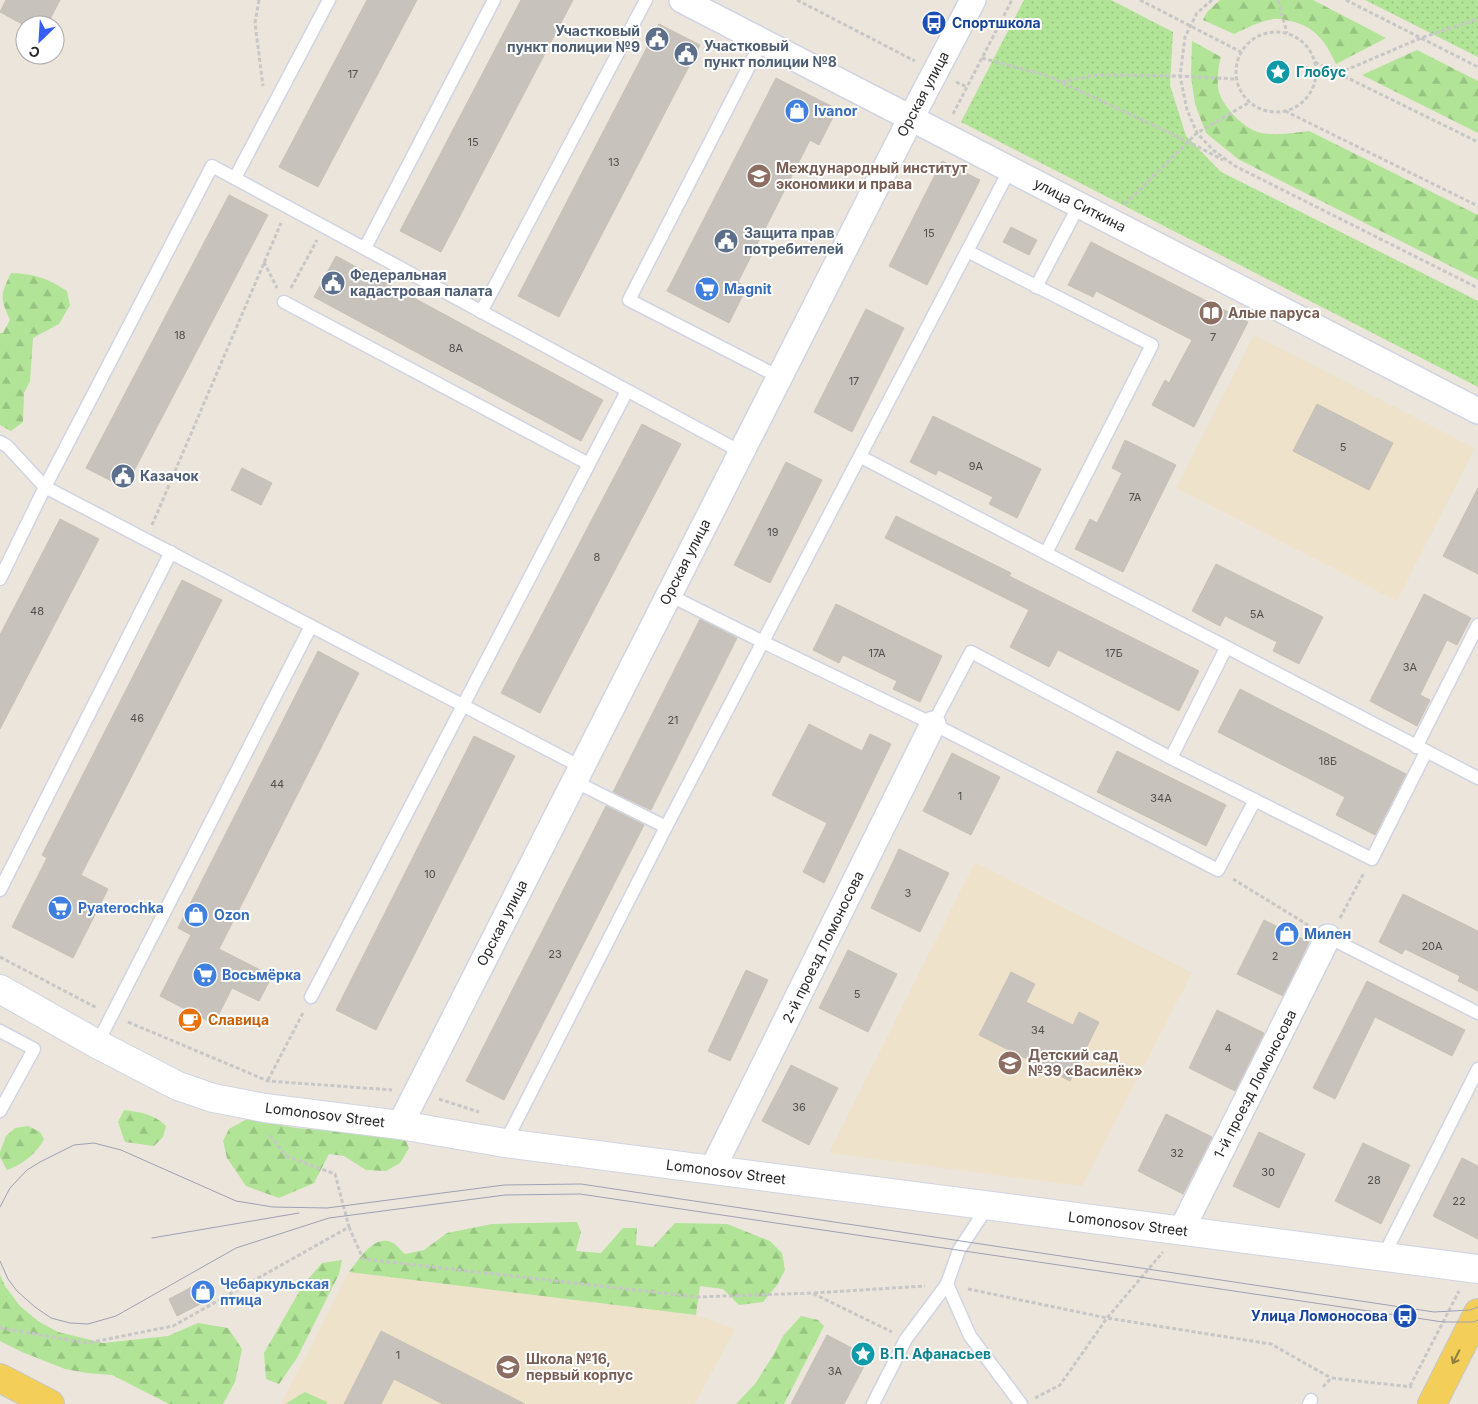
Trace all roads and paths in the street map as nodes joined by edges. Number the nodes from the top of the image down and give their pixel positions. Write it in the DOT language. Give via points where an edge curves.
graph roads {
  1 [pos="259,0"];
  2 [pos="329,0"];
  3 [pos="494,0"];
  4 [pos="646,0"];
  5 [pos="682,0"];
  6 [pos="797,0"];
  7 [pos="973,0"];
  8 [pos="1012,0"];
  9 [pos="1140,0"];
  10 [pos="1212,0"];
  11 [pos="1278,0"];
  12 [pos="1346,0"];
  13 [pos="1478,19"];
  14 [pos="1191,27"];
  15 [pos="1287,34"];
  16 [pos="1421,38"];
  17 [pos="762,41"];
  18 [pos="1241,52"];
  19 [pos="982,58"];
  20 [pos="1314,62"];
  21 [pos="1478,66"];
  22 [pos="935,71"];
  23 [pos="1338,73"];
  24 [pos="1180,76"];
  25 [pos="1236,79"];
  26 [pos="1061,82"];
  27 [pos="967,87"];
  28 [pos="1250,102"];
  29 [pos="1285,111"];
  30 [pos="267,117"];
  31 [pos="911,118"];
  32 [pos="1197,133"];
  33 [pos="942,134"];
  34 [pos="1189,142"];
  35 [pos="1478,142"];
  36 [pos="1235,166"];
  37 [pos="1010,169"];
  38 [pos="235,178"];
  39 [pos="1080,205"];
  40 [pos="1478,206"];
  41 [pos="288,207"];
  42 [pos="1108,220"];
  43 [pos="365,248"];
  44 [pos="968,251"];
  45 [pos="306,260"];
  46 [pos="264,262"];
  47 [pos="1036,287"];
  48 [pos="1478,288"];
  49 [pos="284,302"];
  50 [pos="481,312"];
  51 [pos="779,377"];
  52 [pos="627,391"];
  53 [pos="1478,411"];
  54 [pos="0,442"];
  55 [pos="741,452"];
  56 [pos="860,457"];
  57 [pos="589,464"];
  58 [pos="45,487"];
  59 [pos="146,539"];
  60 [pos="171,552"];
  61 [pos="1046,553"];
  62 [pos="0,579"];
  63 [pos="669,595"];
  64 [pos="1478,625"];
  65 [pos="311,626"];
  66 [pos="763,642"];
  67 [pos="1226,648"];
  68 [pos="463,705"];
  69 [pos="933,724"];
  70 [pos="1421,749"];
  71 [pos="1171,758"];
  72 [pos="578,774"];
  73 [pos="1478,778"];
  74 [pos="1255,800"];
  75 [pos="666,826"];
  76 [pos="1372,859"];
  77 [pos="1218,870"];
  78 [pos="0,890"];
  79 [pos="1328,937"];
  80 [pos="0,989"];
  81 [pos="312,997"];
  82 [pos="1478,1013"];
  83 [pos="0,1031"];
  84 [pos="97,1044"];
  85 [pos="1478,1069"];
  86 [pos="268,1081"];
  87 [pos="0,1111"];
  88 [pos="400,1125"];
  89 [pos="269,1133"];
  90 [pos="505,1144"];
  91 [pos="712,1170"];
  92 [pos="988,1206"];
  93 [pos="349,1227"];
  94 [pos="1181,1231"];
  95 [pos="1383,1257"];
  96 [pos="1474,1269"];
  97 [pos="947,1284"];
  98 [pos="812,1293"];
  99 [pos="1478,1313"];
  100 [pos="1107,1318"];
  101 [pos="0,1328"];
  102 [pos="906,1339"];
  103 [pos="0,1378"];
  104 [pos="1331,1378"];
  105 [pos="1410,1386"];
  106 [pos="1425,1396"];
  107 [pos="1026,1402"];
  108 [pos="1310,1402"];
  109 [pos="50,1404"];
  110 [pos="873,1404"];
  1 -- 30 [label="path" via="255,22"];
  2 -- 30 [label="lane"];
  3 -- 43 [label="lane"];
  4 -- 50 [label="lane"];
  5 -- 17 [label="street, улица Ситкина"];
  6 -- 22 [label="path"];
  7 -- 22 [label="street, Орская улица"];
  8 -- 19 [label="path"];
  9 -- 14 [label="path"];
  10 -- 14 [label="path" via="1197,14"];
  11 -- 15 [label="path"];
  12 -- 16 [label="path"];
  13 -- 16 [label="path"];
  14 -- 18 [label="path"];
  14 -- 24 [label="path" via="1185,37"];
  15 -- 18 [label="path" via="1262,34"];
  15 -- 20 [label="path" via="1308,48"];
  16 -- 21 [label="path"];
  16 -- 23 [label="path"];
  17 -- 31 [label="street, улица Ситкина"];
  17 -- 51 [label="lane" via="629,300"];
  18 -- 25 [label="path" via="1236,65"];
  19 -- 26 [label="path"];
  19 -- 27 [label="path"];
  20 -- 23 [label="path"];
  20 -- 29 [label="path" via="1316,71 1309,95 1300,105"];
  22 -- 27 [label="path"];
  22 -- 31 [label="street, Орская улица"];
  23 -- 35 [label="path"];
  24 -- 25 [label="path"];
  24 -- 26 [label="path" via="1097,75"];
  24 -- 32 [label="path" via="1187,110"];
  25 -- 28 [label="path"];
  26 -- 34 [label="path"];
  27 -- 33 [label="path"];
  28 -- 29 [label="path" via="1261,110"];
  28 -- 32 [label="path"];
  29 -- 40 [label="path"];
  30 -- 38 [label="lane"];
  31 -- 33 [label="street, улица Ситкина"];
  31 -- 51 [label="street, Орская улица"];
  32 -- 34 [label="path"];
  32 -- 36 [label="path"];
  33 -- 37 [label="street, улица Ситкина"];
  34 -- 36 [label="path"];
  34 -- 42 [label="path"];
  36 -- 48 [label="path"];
  37 -- 39 [label="street, улица Ситкина"];
  37 -- 44 [label="lane"];
  38 -- 41 [label="lane"];
  38 -- 58 [label="lane" via="212,166"];
  39 -- 42 [label="street, улица Ситкина"];
  39 -- 47 [label="lane"];
  41 -- 43 [label="lane"];
  41 -- 46 [label="path"];
  42 -- 53 [label="street, улица Ситкина"];
  43 -- 50 [label="lane"];
  44 -- 47 [label="lane"];
  44 -- 56 [label="lane"];
  45 -- 49 [label="path"];
  46 -- 49 [label="path"];
  46 -- 59 [label="path"];
  47 -- 61 [label="lane" via="1152,345"];
  49 -- 57 [label="lane"];
  50 -- 52 [label="lane"];
  51 -- 55 [label="street, Орская улица"];
  52 -- 55 [label="lane"];
  52 -- 57 [label="lane"];
  54 -- 58 [label="lane"];
  55 -- 63 [label="street, Орская улица"];
  56 -- 61 [label="lane"];
  56 -- 66 [label="lane"];
  57 -- 68 [label="lane"];
  58 -- 59 [label="lane"];
  58 -- 62 [label="lane"];
  59 -- 60 [label="lane"];
  60 -- 65 [label="lane"];
  60 -- 78 [label="lane"];
  61 -- 67 [label="lane"];
  63 -- 66 [label="lane"];
  63 -- 72 [label="street, Орская улица"];
  64 -- 70 [label="lane"];
  65 -- 68 [label="lane"];
  65 -- 84 [label="lane"];
  66 -- 69 [label="lane"];
  66 -- 75 [label="lane"];
  67 -- 70 [label="lane"];
  67 -- 71 [label="lane"];
  68 -- 72 [label="lane"];
  68 -- 81 [label="lane"];
  69 -- 71 [label="lane" via="971,652"];
  69 -- 77 [label="lane"];
  69 -- 91 [label="street, 2-й проезд Ломоносова"];
  70 -- 73 [label="lane"];
  70 -- 76 [label="lane"];
  71 -- 74 [label="lane"];
  72 -- 75 [label="lane"];
  72 -- 88 [label="street, Орская улица"];
  74 -- 76 [label="lane"];
  74 -- 77 [label="lane"];
  75 -- 90 [label="lane"];
  76 -- 79 [label="path"];
  77 -- 79 [label="path"];
  79 -- 82 [label="lane"];
  79 -- 94 [label="street, 1-й проезд Ломоносова"];
  80 -- 84 [label="street, Lomonosov Street"];
  81 -- 86 [label="path"];
  83 -- 87 [label="lane" via="34,1049"];
  84 -- 88 [label="street, Lomonosov Street" via="178,1086 213,1098"];
  85 -- 95 [label="lane"];
  88 -- 90 [label="street, Lomonosov Street"];
  89 -- 93 [label="path" via="286,1156 335,1174"];
  90 -- 91 [label="street, Lomonosov Street"];
  91 -- 92 [label="street, Lomonosov Street"];
  92 -- 94 [label="street, Lomonosov Street"];
  92 -- 97 [label="lane" via="959,1250"];
  93 -- 98 [label="path" via="363,1259 697,1298"];
  93 -- 101 [label="path" via="173,1326 87,1343"];
  94 -- 95 [label="street, Lomonosov Street"];
  94 -- 100 [label="path"];
  95 -- 96 [label="street, Lomonosov Street"];
  96 -- 105 [label="path"];
  97 -- 98 [label="path"];
  97 -- 100 [label="path"];
  97 -- 102 [label="lane"];
  97 -- 107 [label="lane" via="970,1336"];
  98 -- 102 [label="path"];
  99 -- 106 [label="main road, one-way"];
  100 -- 104 [label="path" via="1270,1344"];
  100 -- 107 [label="path" via="1060,1385"];
  102 -- 110 [label="lane"];
  103 -- 109 [label="main road"];
  104 -- 105 [label="path"];
  104 -- 108 [label="path"];
  105 -- 106 [label="path"];
}
